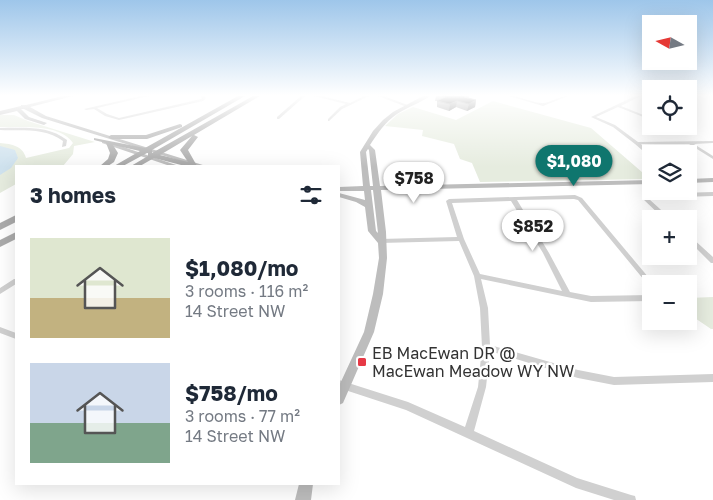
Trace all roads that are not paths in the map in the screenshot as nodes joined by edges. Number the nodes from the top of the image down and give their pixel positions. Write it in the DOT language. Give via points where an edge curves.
graph roads {
  1 [pos="34,119"];
  2 [pos="50,119"];
  3 [pos="194,119"];
  4 [pos="204,119"];
  5 [pos="216,119"];
  6 [pos="222,119"];
  7 [pos="388,119"];
  8 [pos="598,119"];
  9 [pos="0,129"];
  10 [pos="96,139"];
  11 [pos="110,140"];
  12 [pos="688,142"];
  13 [pos="713,142"];
  14 [pos="636,143"];
  15 [pos="64,146"];
  16 [pos="368,146"];
  17 [pos="642,148"];
  18 [pos="150,153"];
  19 [pos="713,158"];
  20 [pos="192,164"];
  21 [pos="105,165"];
  22 [pos="120,165"];
  23 [pos="129,165"];
  24 [pos="136,165"];
  25 [pos="174,165"];
  26 [pos="713,180"];
  27 [pos="697,181"];
  28 [pos="642,182"];
  29 [pos="713,186"];
  30 [pos="697,187"];
  31 [pos="377,188"];
  32 [pos="642,188"];
  33 [pos="340,189"];
  34 [pos="368,191"];
  35 [pos="710,194"];
  36 [pos="340,195"];
  37 [pos="340,195"];
  38 [pos="513,199"];
  39 [pos="713,199"];
  40 [pos="370,207"];
  41 [pos="659,210"];
  42 [pos="15,219"];
  43 [pos="15,225"];
  44 [pos="0,227"];
  45 [pos="0,233"];
  46 [pos="15,236"];
  47 [pos="15,239"];
  48 [pos="461,239"];
  49 [pos="380,240"];
  50 [pos="0,245"];
  51 [pos="697,246"];
  52 [pos="713,261"];
  53 [pos="643,275"];
  54 [pos="478,276"];
  55 [pos="15,282"];
  56 [pos="0,291"];
  57 [pos="568,295"];
  58 [pos="642,298"];
  59 [pos="0,330"];
  60 [pos="15,336"];
  61 [pos="486,346"];
  62 [pos="713,378"];
  63 [pos="342,385"];
  64 [pos="468,434"];
  65 [pos="306,485"];
  66 [pos="303,500"];
  67 [pos="631,500"];
  1 -- 10 [label="street"];
  2 -- 11 [label="street"];
  3 -- 11 [label="main road" via="159,134"];
  4 -- 18 [label="main road"];
  5 -- 18 [label="main road"];
  6 -- 20 [label="main road" via="185,147"];
  7 -- 16 [label="street"];
  8 -- 14 [label="street" via="614,126"];
  9 -- 15 [label="street" via="51,133 60,136 65,141"];
  10 -- 11 [label="main road"];
  10 -- 18 [label="main road"];
  11 -- 18 [label="street"];
  11 -- 18 [label="street"];
  11 -- 21 [label="main road" via="114,153"];
  12 -- 13 [label="street"];
  12 -- 14 [label="street"];
  12 -- 19 [label="street"];
  14 -- 17 [label="street"];
  16 -- 31 [label="street" via="372,150"];
  16 -- 34 [label="street" via="363,152"];
  18 -- 20 [label="main road"];
  18 -- 22 [label="main road"];
  18 -- 23 [label="main road"];
  18 -- 24 [label="main road"];
  18 -- 25 [label="main road"];
  26 -- 27 [label="street"];
  28 -- 31 [label="street"];
  29 -- 30 [label="street"];
  31 -- 32 [label="street"];
  31 -- 34 [label="street"];
  31 -- 49 [label="street"];
  33 -- 34 [label="street"];
  34 -- 36 [label="street"];
  34 -- 40 [label="street"];
  35 -- 39 [label="street"];
  35 -- 41 [label="street" via="646,196"];
  37 -- 40 [label="street" via="359,200"];
  38 -- 48 [label="street" via="449,201"];
  38 -- 53 [label="street" via="580,199"];
  38 -- 57 [label="street"];
  40 -- 49 [label="street" via="372,232"];
  42 -- 44 [label="main road"];
  43 -- 45 [label="main road"];
  46 -- 50 [label="main road"];
  47 -- 50 [label="main road"];
  48 -- 49 [label="street"];
  48 -- 54 [label="street"];
  49 -- 63 [label="street" via="382,258 372,322"];
  51 -- 52 [label="street"];
  54 -- 57 [label="street"];
  54 -- 61 [label="street"];
  55 -- 56 [label="street"];
  57 -- 58 [label="street" via="591,299"];
  59 -- 60 [label="street"];
  61 -- 62 [label="street" via="578,374 614,381"];
  61 -- 64 [label="street" via="482,387"];
  63 -- 64 [label="street" via="408,406"];
  64 -- 67 [label="street" via="576,483"];
  65 -- 66 [label="main road"];
}
